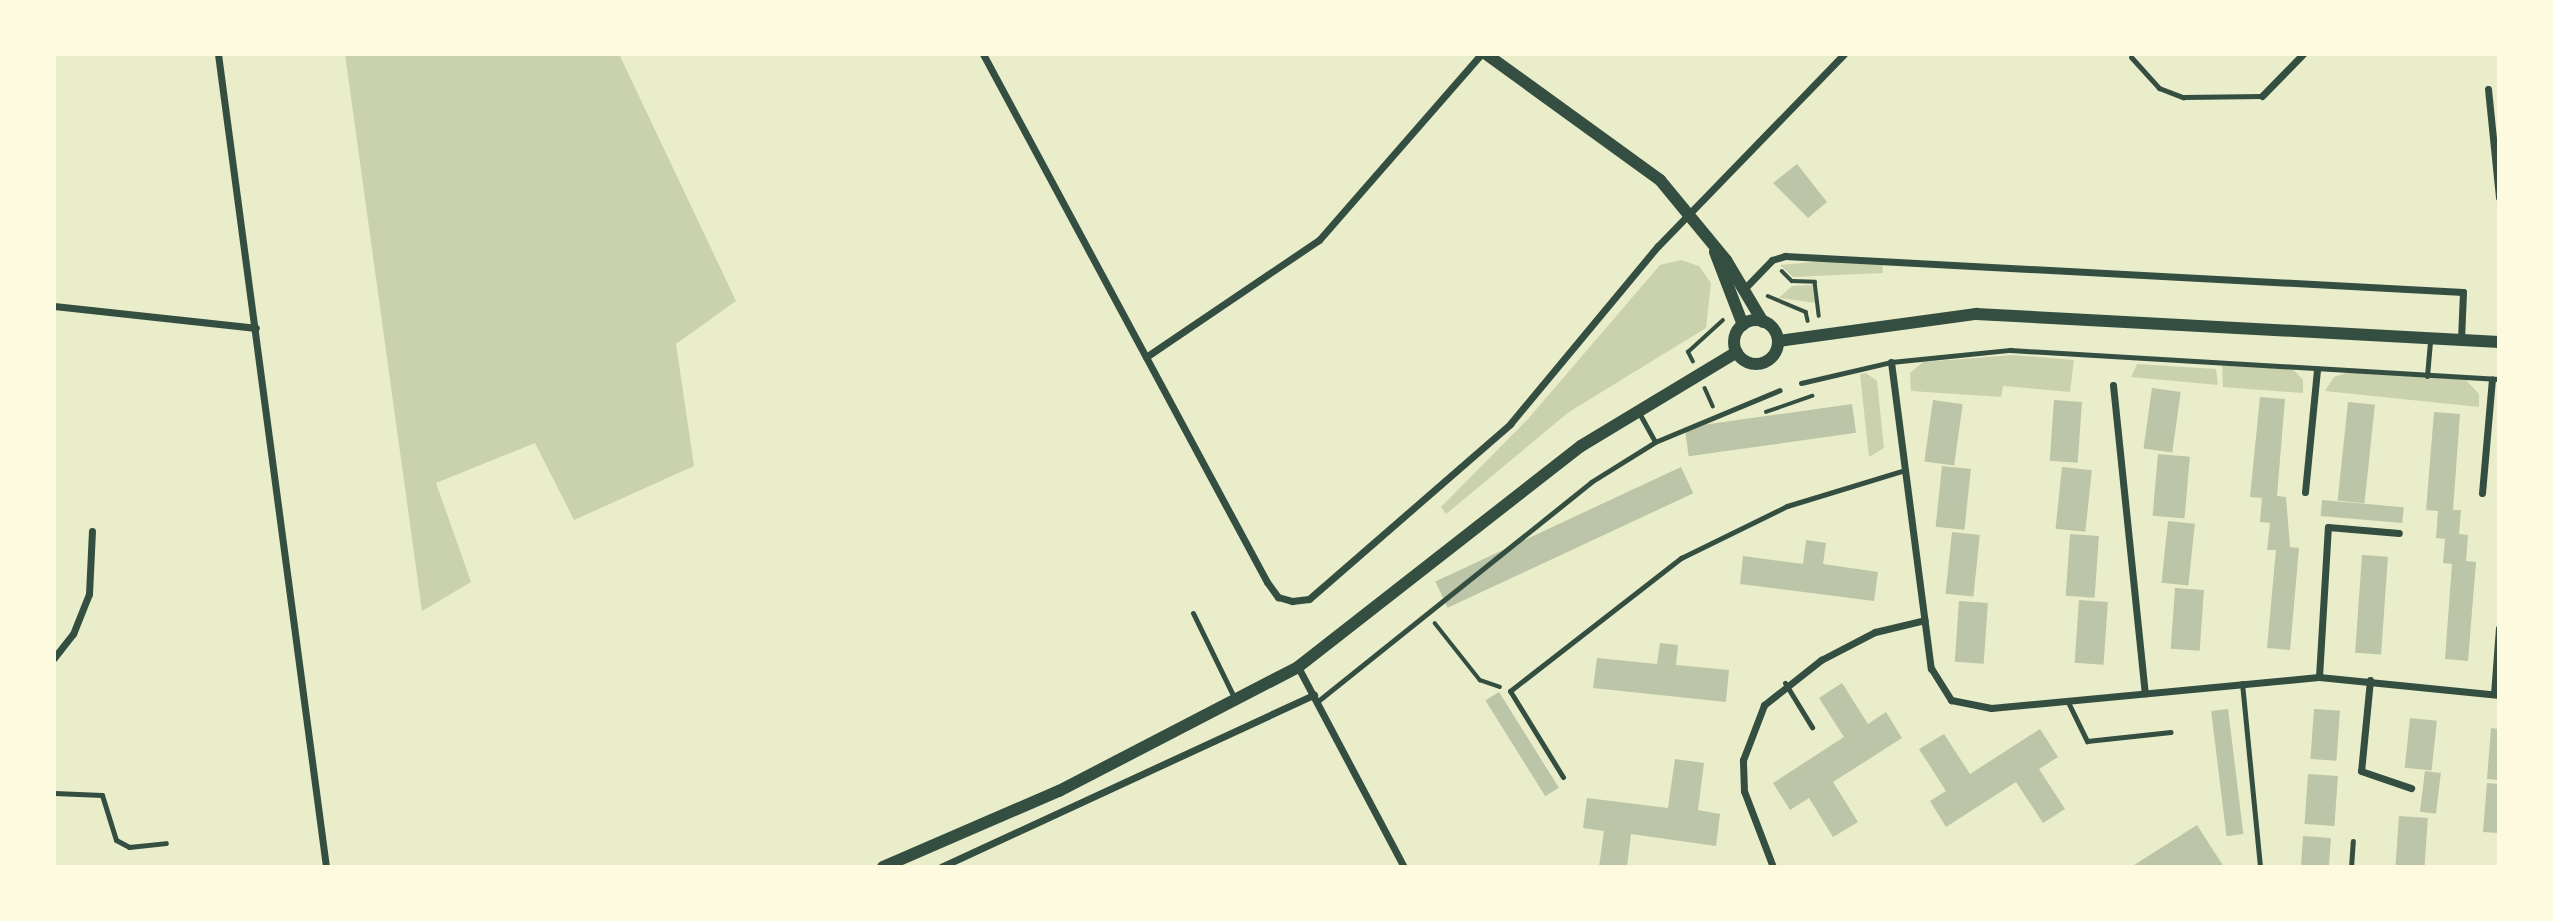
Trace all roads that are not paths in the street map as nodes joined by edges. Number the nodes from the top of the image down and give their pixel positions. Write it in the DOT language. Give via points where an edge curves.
graph roads {
  1 [pos="218,54"];
  2 [pos="983,54"];
  3 [pos="1481,54"];
  4 [pos="1486,54"];
  5 [pos="1844,54"];
  6 [pos="2303,54"];
  7 [pos="2131,57"];
  8 [pos="2488,89"];
  9 [pos="2262,96"];
  10 [pos="2499,197"];
  11 [pos="1690,214"];
  12 [pos="1716,252"];
  13 [pos="1747,285"];
  14 [pos="54,306"];
  15 [pos="1763,322"];
  16 [pos="1743,325"];
  17 [pos="256,328"];
  18 [pos="2430,338"];
  19 [pos="2461,340"];
  20 [pos="1778,341"];
  21 [pos="2499,341"];
  22 [pos="1737,352"];
  23 [pos="1146,357"];
  24 [pos="1891,362"];
  25 [pos="2317,370"];
  26 [pos="2427,376"];
  27 [pos="2496,379"];
  28 [pos="1801,383"];
  29 [pos="2113,385"];
  30 [pos="1780,390"];
  31 [pos="1637,411"];
  32 [pos="1655,442"];
  33 [pos="1905,470"];
  34 [pos="2305,492"];
  35 [pos="2482,493"];
  36 [pos="92,531"];
  37 [pos="2399,533"];
  38 [pos="1193,613"];
  39 [pos="1925,620"];
  40 [pos="2499,628"];
  41 [pos="54,658"];
  42 [pos="1298,667"];
  43 [pos="2319,677"];
  44 [pos="2370,680"];
  45 [pos="1785,683"];
  46 [pos="2242,683"];
  47 [pos="2145,693"];
  48 [pos="2496,695"];
  49 [pos="1316,698"];
  50 [pos="1235,699"];
  51 [pos="2067,700"];
  52 [pos="1812,727"];
  53 [pos="2171,732"];
  54 [pos="1563,777"];
  55 [pos="2411,788"];
  56 [pos="54,793"];
  57 [pos="2353,841"];
  58 [pos="166,843"];
  59 [pos="326,867"];
  60 [pos="883,867"];
  61 [pos="941,867"];
  62 [pos="1404,867"];
  63 [pos="1773,867"];
  64 [pos="2260,867"];
  65 [pos="2351,867"];
  1 -- 17 [label="street"];
  2 -- 23 [label="street"];
  3 -- 23 [label="street" via="1319,240"];
  4 -- 11 [label="street" via="1648,169"];
  5 -- 11 [label="street"];
  6 -- 9 [label="street"];
  7 -- 9 [label="lane" via="2159,88 2183,97"];
  8 -- 10 [label="street"];
  11 -- 12 [label="street"];
  11 -- 23 [label="street" via="1510,424 1309,598 1278,597"];
  12 -- 13 [label="street"];
  12 -- 16 [label="street"];
  13 -- 15 [label="street"];
  13 -- 19 [label="street" via="1770,261 1785,256 2463,292"];
  14 -- 17 [label="street"];
  15 -- 16 [label="street"];
  15 -- 20 [label="street"];
  16 -- 22 [label="street" via="1735,338"];
  17 -- 59 [label="street"];
  18 -- 19 [label="street"];
  18 -- 20 [label="street" via="1976,314"];
  18 -- 26 [label="lane"];
  19 -- 21 [label="street"];
  20 -- 22 [label="street" via="1774,355 1762,363 1747,362"];
  22 -- 31 [label="street"];
  24 -- 25 [label="lane" via="2010,351"];
  24 -- 28 [label="lane"];
  24 -- 33 [label="street"];
  25 -- 26 [label="lane"];
  25 -- 34 [label="street"];
  26 -- 27 [label="lane"];
  27 -- 35 [label="street"];
  29 -- 47 [label="street"];
  30 -- 32 [label="lane"];
  31 -- 32 [label="lane"];
  31 -- 42 [label="street" via="1506,500"];
  32 -- 49 [label="lane" via="1527,529 1430,615"];
  33 -- 39 [label="street"];
  33 -- 54 [label="lane" via="1787,506 1681,558 1510,691"];
  36 -- 41 [label="street" via="89,594 74,634"];
  37 -- 43 [label="street" via="2329,527"];
  38 -- 50 [label="lane"];
  39 -- 45 [label="street" via="1875,632"];
  39 -- 51 [label="street" via="1931,668 1951,700 1991,708"];
  40 -- 48 [label="street"];
  42 -- 49 [label="street"];
  42 -- 50 [label="street"];
  43 -- 44 [label="street"];
  43 -- 46 [label="street"];
  44 -- 48 [label="street"];
  44 -- 55 [label="street" via="2361,771"];
  45 -- 52 [label="lane"];
  45 -- 63 [label="street" via="1764,705 1743,760 1744,791"];
  46 -- 47 [label="street"];
  46 -- 64 [label="lane"];
  47 -- 51 [label="street"];
  49 -- 61 [label="street"];
  49 -- 62 [label="street"];
  50 -- 60 [label="street" via="1059,791"];
  51 -- 53 [label="lane" via="2087,741"];
  56 -- 58 [label="lane" via="102,795 116,840 130,848"];
  57 -- 65 [label="lane"];
}
